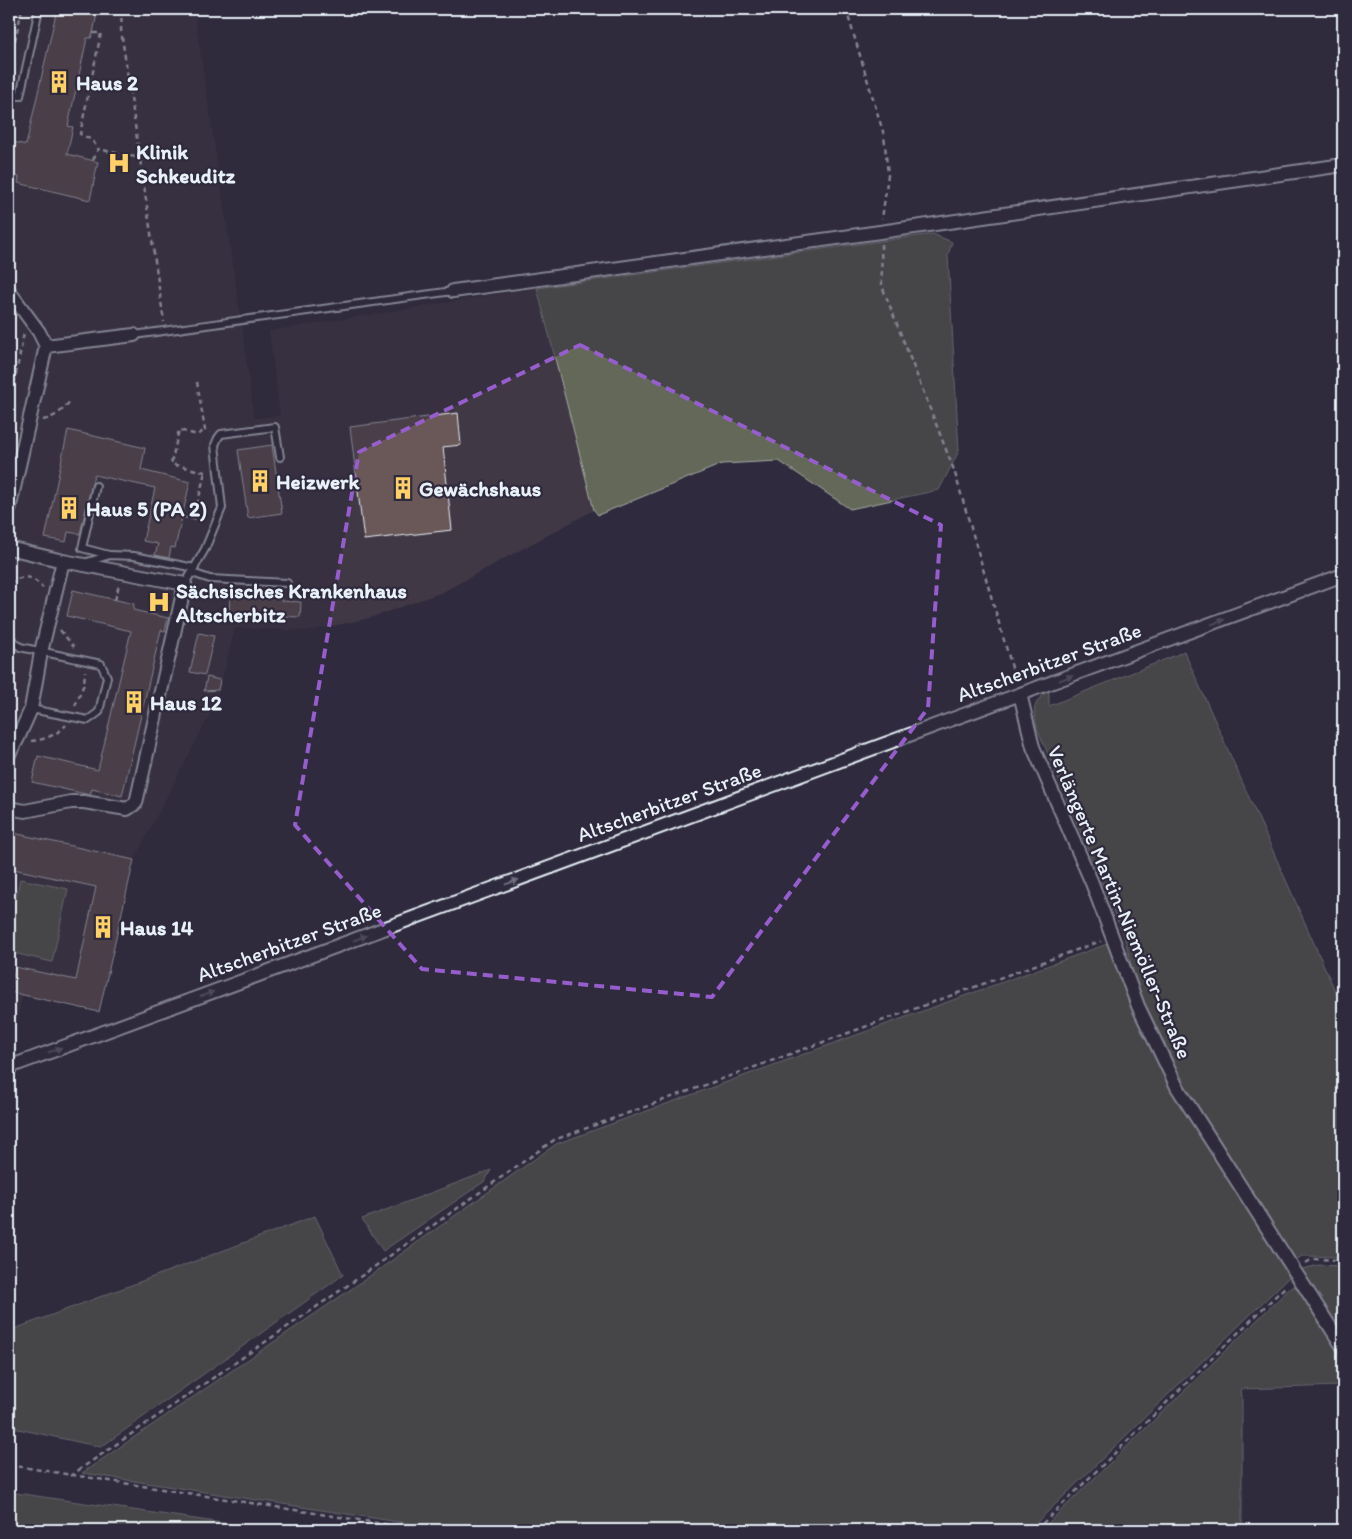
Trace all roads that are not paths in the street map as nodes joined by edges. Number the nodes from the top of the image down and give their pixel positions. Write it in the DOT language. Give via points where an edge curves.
graph roads {
  1 [pos="39,9"];
  2 [pos="9,94"];
  3 [pos="1343,164"];
  4 [pos="9,292"];
  5 [pos="453,292"];
  6 [pos="134,335"];
  7 [pos="46,346"];
  8 [pos="280,457"];
  9 [pos="96,486"];
  10 [pos="9,510"];
  11 [pos="9,548"];
  12 [pos="110,555"];
  13 [pos="62,561"];
  14 [pos="81,564"];
  15 [pos="193,570"];
  16 [pos="1343,575"];
  17 [pos="287,583"];
  18 [pos="185,584"];
  19 [pos="9,637"];
  20 [pos="41,652"];
  21 [pos="1020,694"];
  22 [pos="31,709"];
  23 [pos="9,754"];
  24 [pos="9,808"];
  25 [pos="9,1066"];
  26 [pos="1343,1347"];
  1 -- 2 [label="lane" via="20,96"];
  3 -- 5 [label="street"];
  4 -- 7 [label="street"];
  5 -- 6 [label="lane"];
  6 -- 7 [label="street"];
  7 -- 10 [label="street"];
  8 -- 15 [label="lane" via="275,427 222,434 218,438 215,445 222,508 206,549"];
  9 -- 12 [label="lane" via="82,548"];
  11 -- 13 [label="street"];
  12 -- 14 [label="lane"];
  12 -- 15 [label="lane" via="134,556"];
  13 -- 14 [label="street"];
  13 -- 20 [label="street"];
  14 -- 18 [label="street"];
  15 -- 17 [label="lane" via="210,579"];
  15 -- 18 [label="lane"];
  21 -- 16 [label="street, Altscherbitzer Straße, one-way"];
  18 -- 24 [label="street" via="136,804 127,809 84,802 25,811"];
  19 -- 20 [label="lane" via="20,647"];
  20 -- 22 [label="street"];
  20 -- 22 [label="lane" via="101,664 107,677 99,712 88,720"];
  25 -- 21 [label="street, Altscherbitzer Straße, one-way"];
  21 -- 26 [label="street, Verlängerte Martin-Niemöller-Straße" via="1033,748 1092,883 1138,1006 1177,1086"];
  22 -- 23 [label="street"];
}
